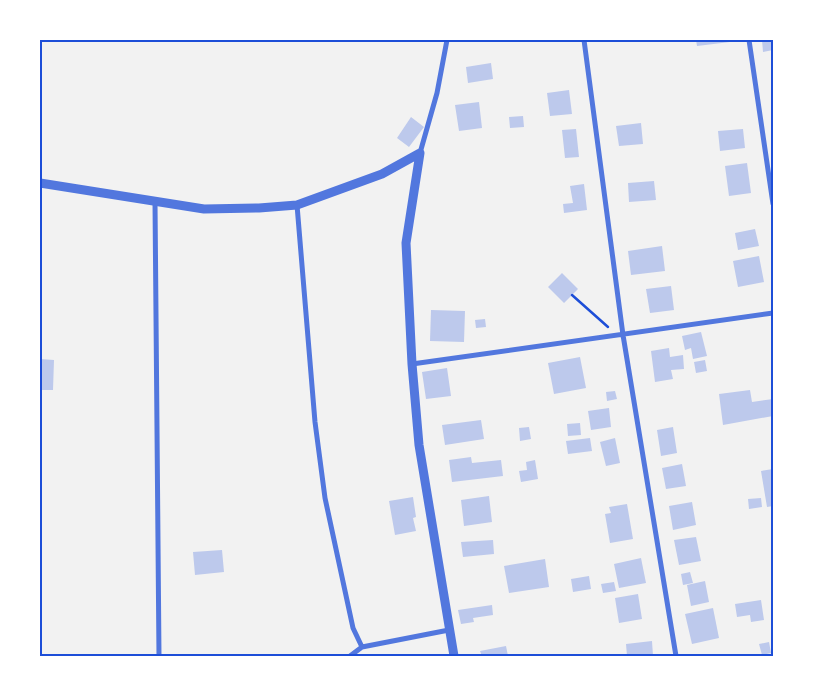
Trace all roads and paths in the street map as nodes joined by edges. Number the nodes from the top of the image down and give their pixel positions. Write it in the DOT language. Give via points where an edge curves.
graph roads {
  1 [pos="447,40"];
  2 [pos="584,40"];
  3 [pos="749,40"];
  4 [pos="420,153"];
  5 [pos="40,183"];
  6 [pos="155,202"];
  7 [pos="773,204"];
  8 [pos="297,205"];
  9 [pos="572,295"];
  10 [pos="773,313"];
  11 [pos="623,335"];
  12 [pos="412,364"];
  13 [pos="449,630"];
  14 [pos="362,647"];
  15 [pos="159,656"];
  16 [pos="350,656"];
  17 [pos="454,656"];
  18 [pos="676,656"];
  1 -- 4 [label="street"];
  2 -- 11 [label="street"];
  3 -- 7 [label="street"];
  4 -- 8 [label="street" via="382,174"];
  4 -- 12 [label="street" via="406,243"];
  5 -- 6 [label="street"];
  6 -- 8 [label="street" via="204,209"];
  6 -- 15 [label="street"];
  8 -- 14 [label="street" via="315,422 325,498 353,628"];
  9 -- 11 [label="path" via="603,324"];
  10 -- 11 [label="street"];
  11 -- 12 [label="street"];
  11 -- 18 [label="street"];
  12 -- 13 [label="street" via="419,445"];
  13 -- 14 [label="street"];
  13 -- 17 [label="street"];
  14 -- 16 [label="street"];
}
